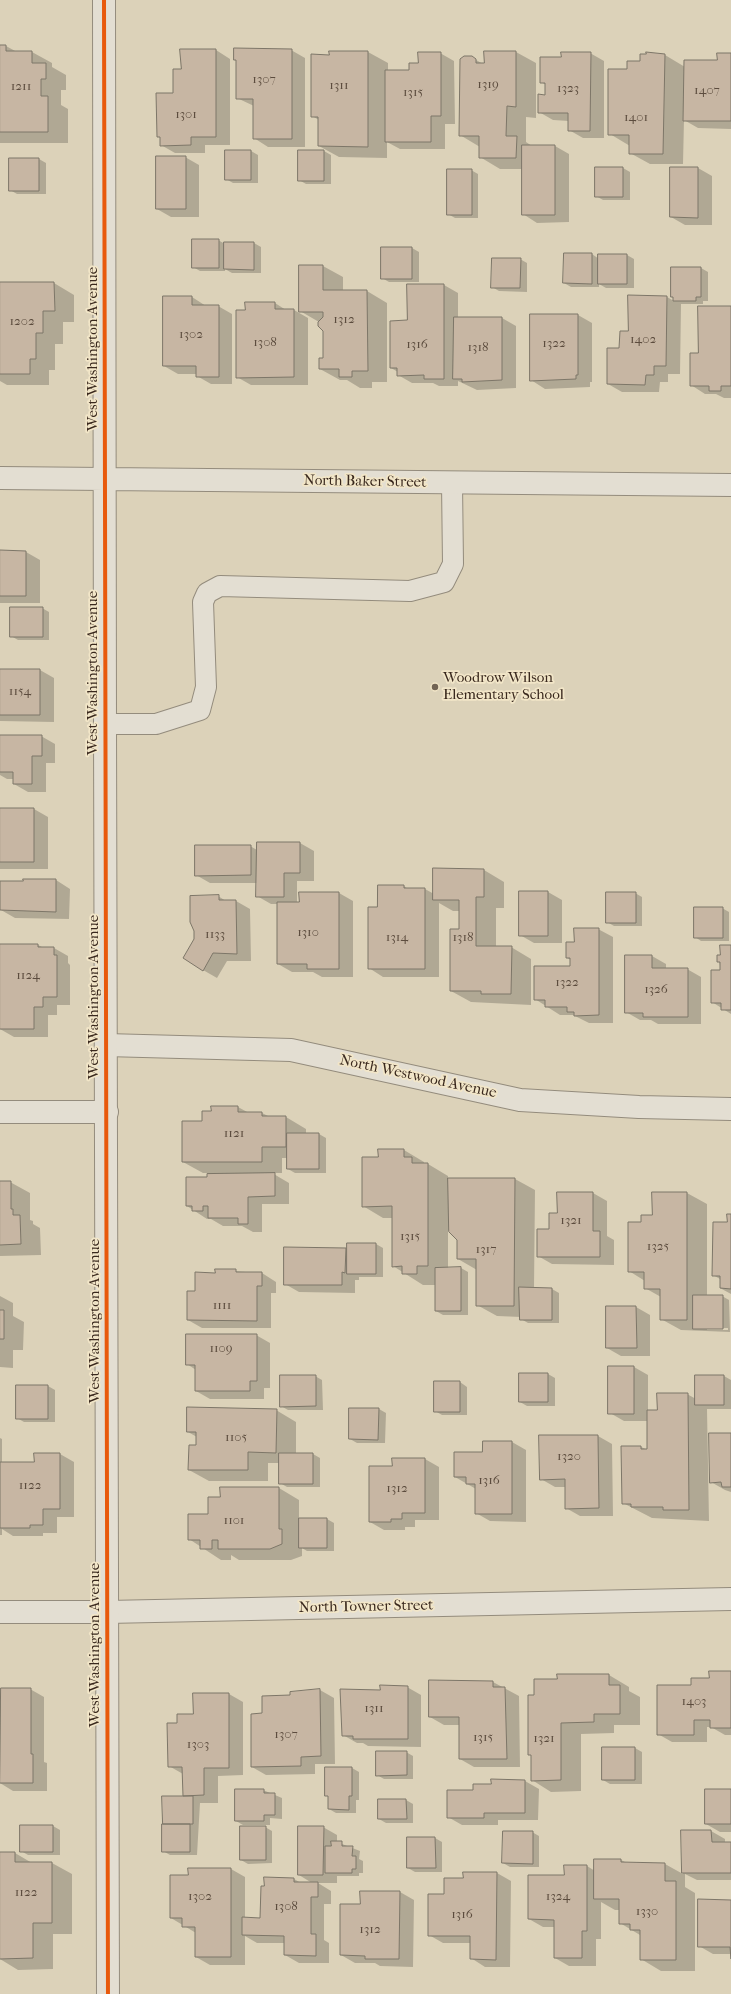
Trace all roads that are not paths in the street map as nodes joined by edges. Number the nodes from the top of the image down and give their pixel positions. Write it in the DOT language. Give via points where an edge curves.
graph roads {
  1 [pos="104,0"];
  2 [pos="0,478"];
  3 [pos="105,479"];
  4 [pos="452,483"];
  5 [pos="731,486"];
  6 [pos="106,724"];
  7 [pos="106,1044"];
  8 [pos="731,1109"];
  9 [pos="0,1112"];
  10 [pos="106,1112"];
  11 [pos="731,1599"];
  12 [pos="0,1612"];
  13 [pos="107,1612"];
  14 [pos="108,1994"];
  1 -- 3 [label="street, West Washington Avenue"];
  2 -- 3 [label="street, North Baker Street"];
  3 -- 4 [label="street, North Baker Street"];
  3 -- 6 [label="street, West Washington Avenue"];
  4 -- 5 [label="street, North Baker Street"];
  4 -- 6 [label="lane" via="453,564 444,582 410,591 220,586 207,593 204,602 206,687 200,710 156,724"];
  6 -- 7 [label="street, West Washington Avenue"];
  7 -- 8 [label="street, North Westwood Avenue" via="291,1050 520,1100"];
  7 -- 10 [label="street, West Washington Avenue"];
  9 -- 10 [label="street"];
  10 -- 13 [label="street, West Washington Avenue"];
  11 -- 13 [label="street, North Towner Street"];
  12 -- 13 [label="street, North Towner Street"];
  13 -- 14 [label="street, West Washington Avenue"];
}
